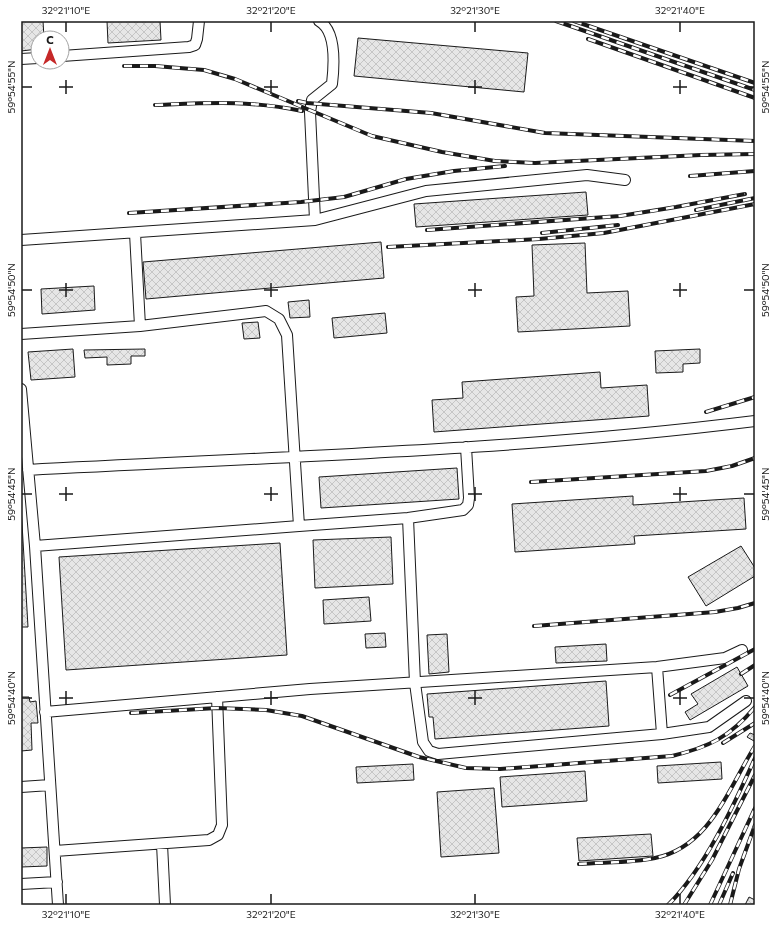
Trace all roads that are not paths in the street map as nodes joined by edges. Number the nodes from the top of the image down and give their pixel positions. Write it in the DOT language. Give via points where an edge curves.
graph roads {
  1 [pos="199,21"];
  2 [pos="319,21"];
  3 [pos="70,55"];
  4 [pos="625,180"];
  5 [pos="315,220"];
  6 [pos="135,233"];
  7 [pos="21,240"];
  8 [pos="140,326"];
  9 [pos="21,334"];
  10 [pos="21,389"];
  11 [pos="755,420"];
  12 [pos="466,447"];
  13 [pos="295,456"];
  14 [pos="28,470"];
  15 [pos="408,518"];
  16 [pos="299,526"];
  17 [pos="35,546"];
  18 [pos="742,650"];
  19 [pos="657,667"];
  20 [pos="415,683"];
  21 [pos="217,697"];
  22 [pos="746,701"];
  23 [pos="45,712"];
  24 [pos="662,734"];
  25 [pos="50,785"];
  26 [pos="21,787"];
  27 [pos="162,844"];
  28 [pos="55,851"];
  29 [pos="57,882"];
  30 [pos="21,884"];
  31 [pos="58,905"];
  32 [pos="165,905"];
  1 -- 3 [label="lane" via="195,45 189,47"];
  2 -- 5 [label="lane" via="324,24 332,41 334,66 332,84 312,100 310,112"];
  4 -- 5 [label="lane" via="587,175 426,191"];
  5 -- 6 [label="lane"];
  6 -- 7 [label="lane"];
  6 -- 8 [label="lane"];
  8 -- 9 [label="lane"];
  8 -- 13 [label="lane" via="266,311 279,319 287,335"];
  10 -- 14 [label="lane"];
  11 -- 12 [label="lane" via="658,433"];
  12 -- 13 [label="lane"];
  12 -- 15 [label="lane" via="468,506 463,510"];
  13 -- 14 [label="lane"];
  13 -- 16 [label="lane"];
  14 -- 17 [label="lane"];
  15 -- 16 [label="lane"];
  15 -- 20 [label="lane"];
  16 -- 17 [label="lane"];
  17 -- 23 [label="lane"];
  18 -- 19 [label="lane" via="725,658"];
  19 -- 20 [label="lane"];
  19 -- 24 [label="lane"];
  20 -- 21 [label="lane"];
  20 -- 24 [label="lane" via="423,742 429,751 438,754"];
  21 -- 23 [label="lane"];
  21 -- 27 [label="lane" via="222,825 218,835 210,840"];
  22 -- 24 [label="lane" via="709,726"];
  23 -- 25 [label="lane"];
  25 -- 26 [label="lane"];
  25 -- 28 [label="lane"];
  27 -- 28 [label="lane"];
  27 -- 32 [label="lane"];
  28 -- 29 [label="lane"];
  29 -- 30 [label="lane"];
  29 -- 31 [label="lane"];
}
